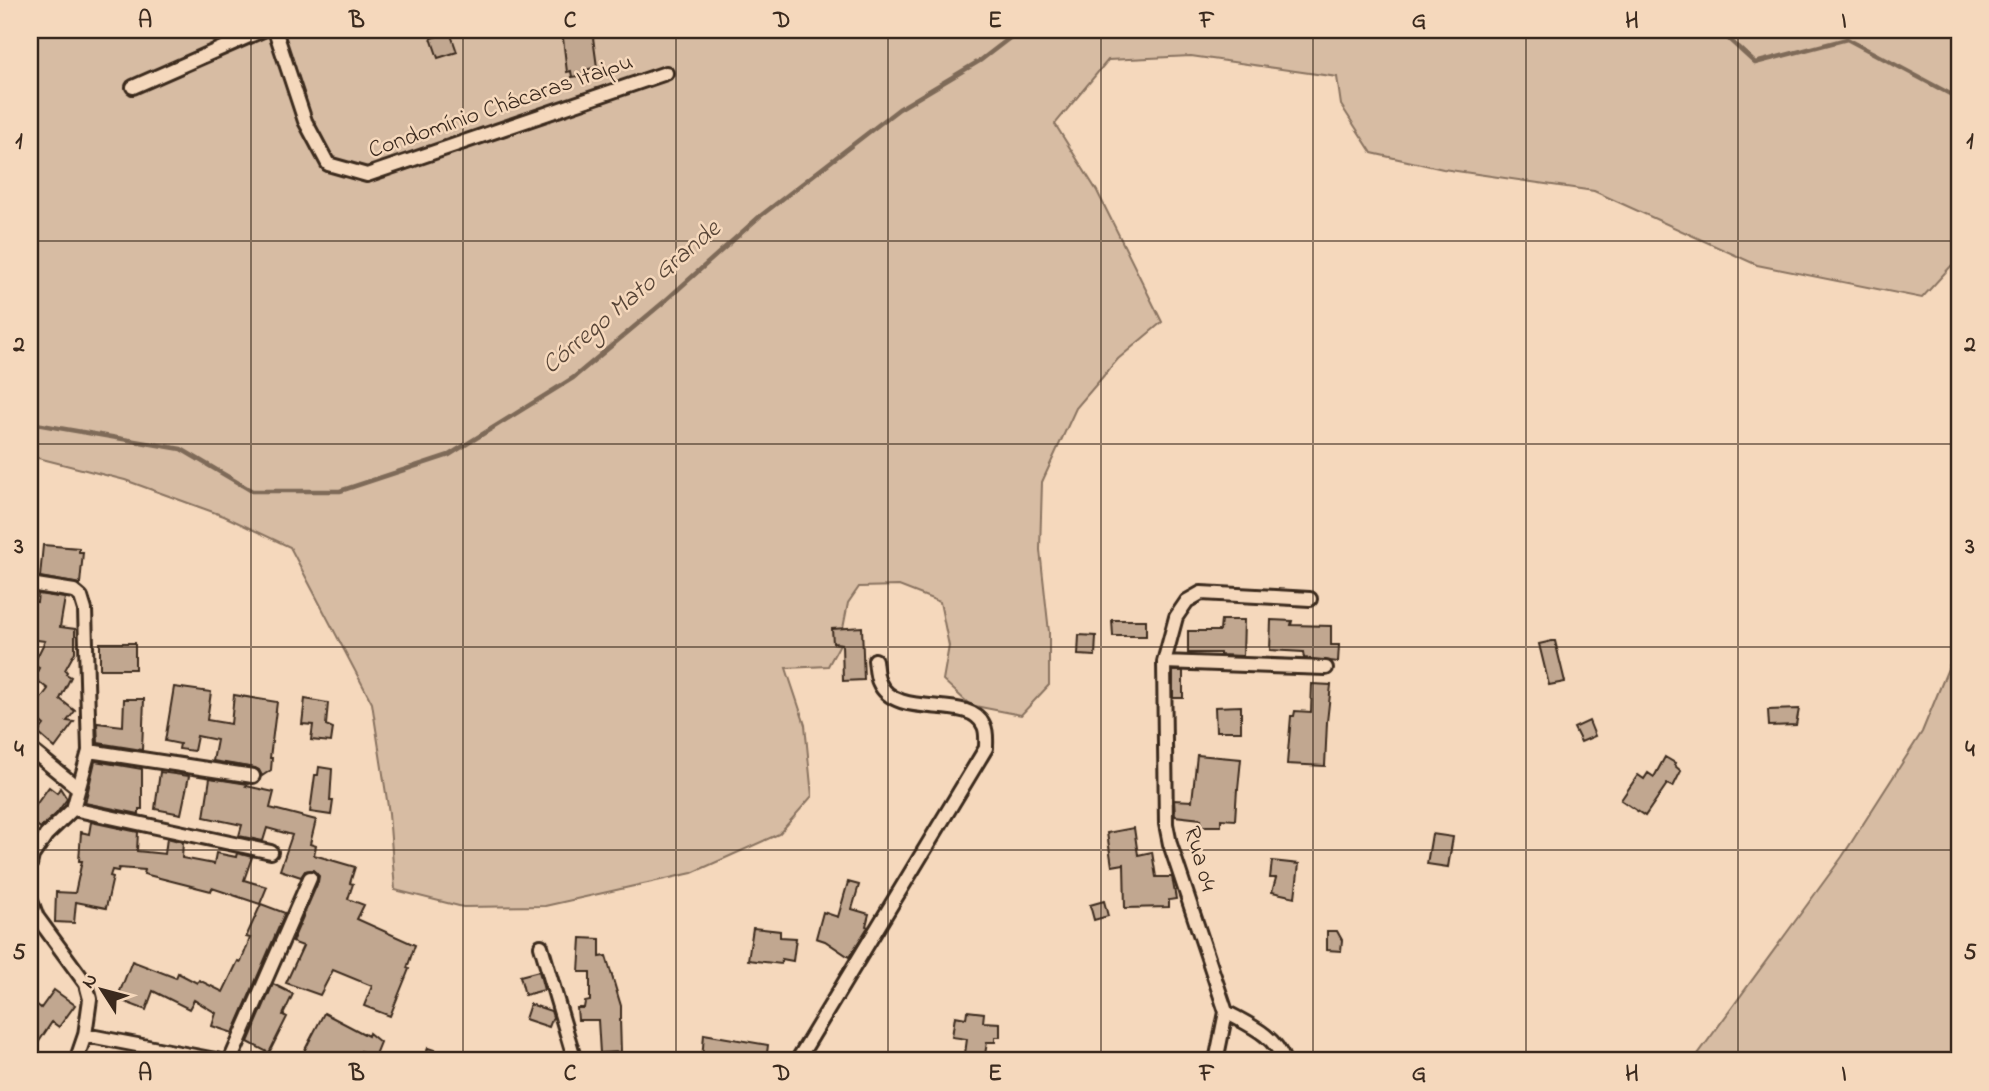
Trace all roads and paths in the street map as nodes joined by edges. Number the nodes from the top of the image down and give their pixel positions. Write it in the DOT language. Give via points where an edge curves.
graph roads {
  1 [pos="263,30"];
  2 [pos="275,30"];
  3 [pos="666,73"];
  4 [pos="133,87"];
  5 [pos="30,584"];
  6 [pos="1310,599"];
  7 [pos="876,660"];
  8 [pos="1164,662"];
  9 [pos="1326,668"];
  10 [pos="30,749"];
  11 [pos="89,751"];
  12 [pos="253,776"];
  13 [pos="78,788"];
  14 [pos="72,810"];
  15 [pos="271,852"];
  16 [pos="30,865"];
  17 [pos="310,878"];
  18 [pos="30,898"];
  19 [pos="34,916"];
  20 [pos="541,946"];
  21 [pos="1226,1012"];
  22 [pos="85,1035"];
  23 [pos="76,1061"];
  24 [pos="221,1061"];
  25 [pos="230,1061"];
  26 [pos="575,1061"];
  27 [pos="797,1061"];
  28 [pos="1216,1061"];
  29 [pos="1284,1061"];
  1 -- 4 [label="street"];
  2 -- 3 [label="street, Condomínio Chácaras Itaipu" via="305,121 328,164 367,176"];
  5 -- 11 [label="street" via="74,591 81,597"];
  6 -- 8 [label="street, Rua 04" via="1201,593 1186,601 1176,617"];
  7 -- 27 [label="street" via="879,682 888,694 907,703 967,711 985,728 986,748"];
  8 -- 9 [label="street"];
  8 -- 21 [label="street, Rua 04" via="1166,824"];
  10 -- 13 [label="street"];
  11 -- 12 [label="street"];
  11 -- 13 [label="street"];
  13 -- 14 [label="street"];
  14 -- 15 [label="street"];
  14 -- 16 [label="street" via="46,835"];
  17 -- 25 [label="street"];
  18 -- 19 [label="street"];
  19 -- 22 [label="street" via="86,984 90,999"];
  20 -- 26 [label="street"];
  21 -- 28 [label="street, Rua 04"];
  21 -- 29 [label="street" via="1268,1036"];
  22 -- 23 [label="street"];
  22 -- 24 [label="street"];
}
